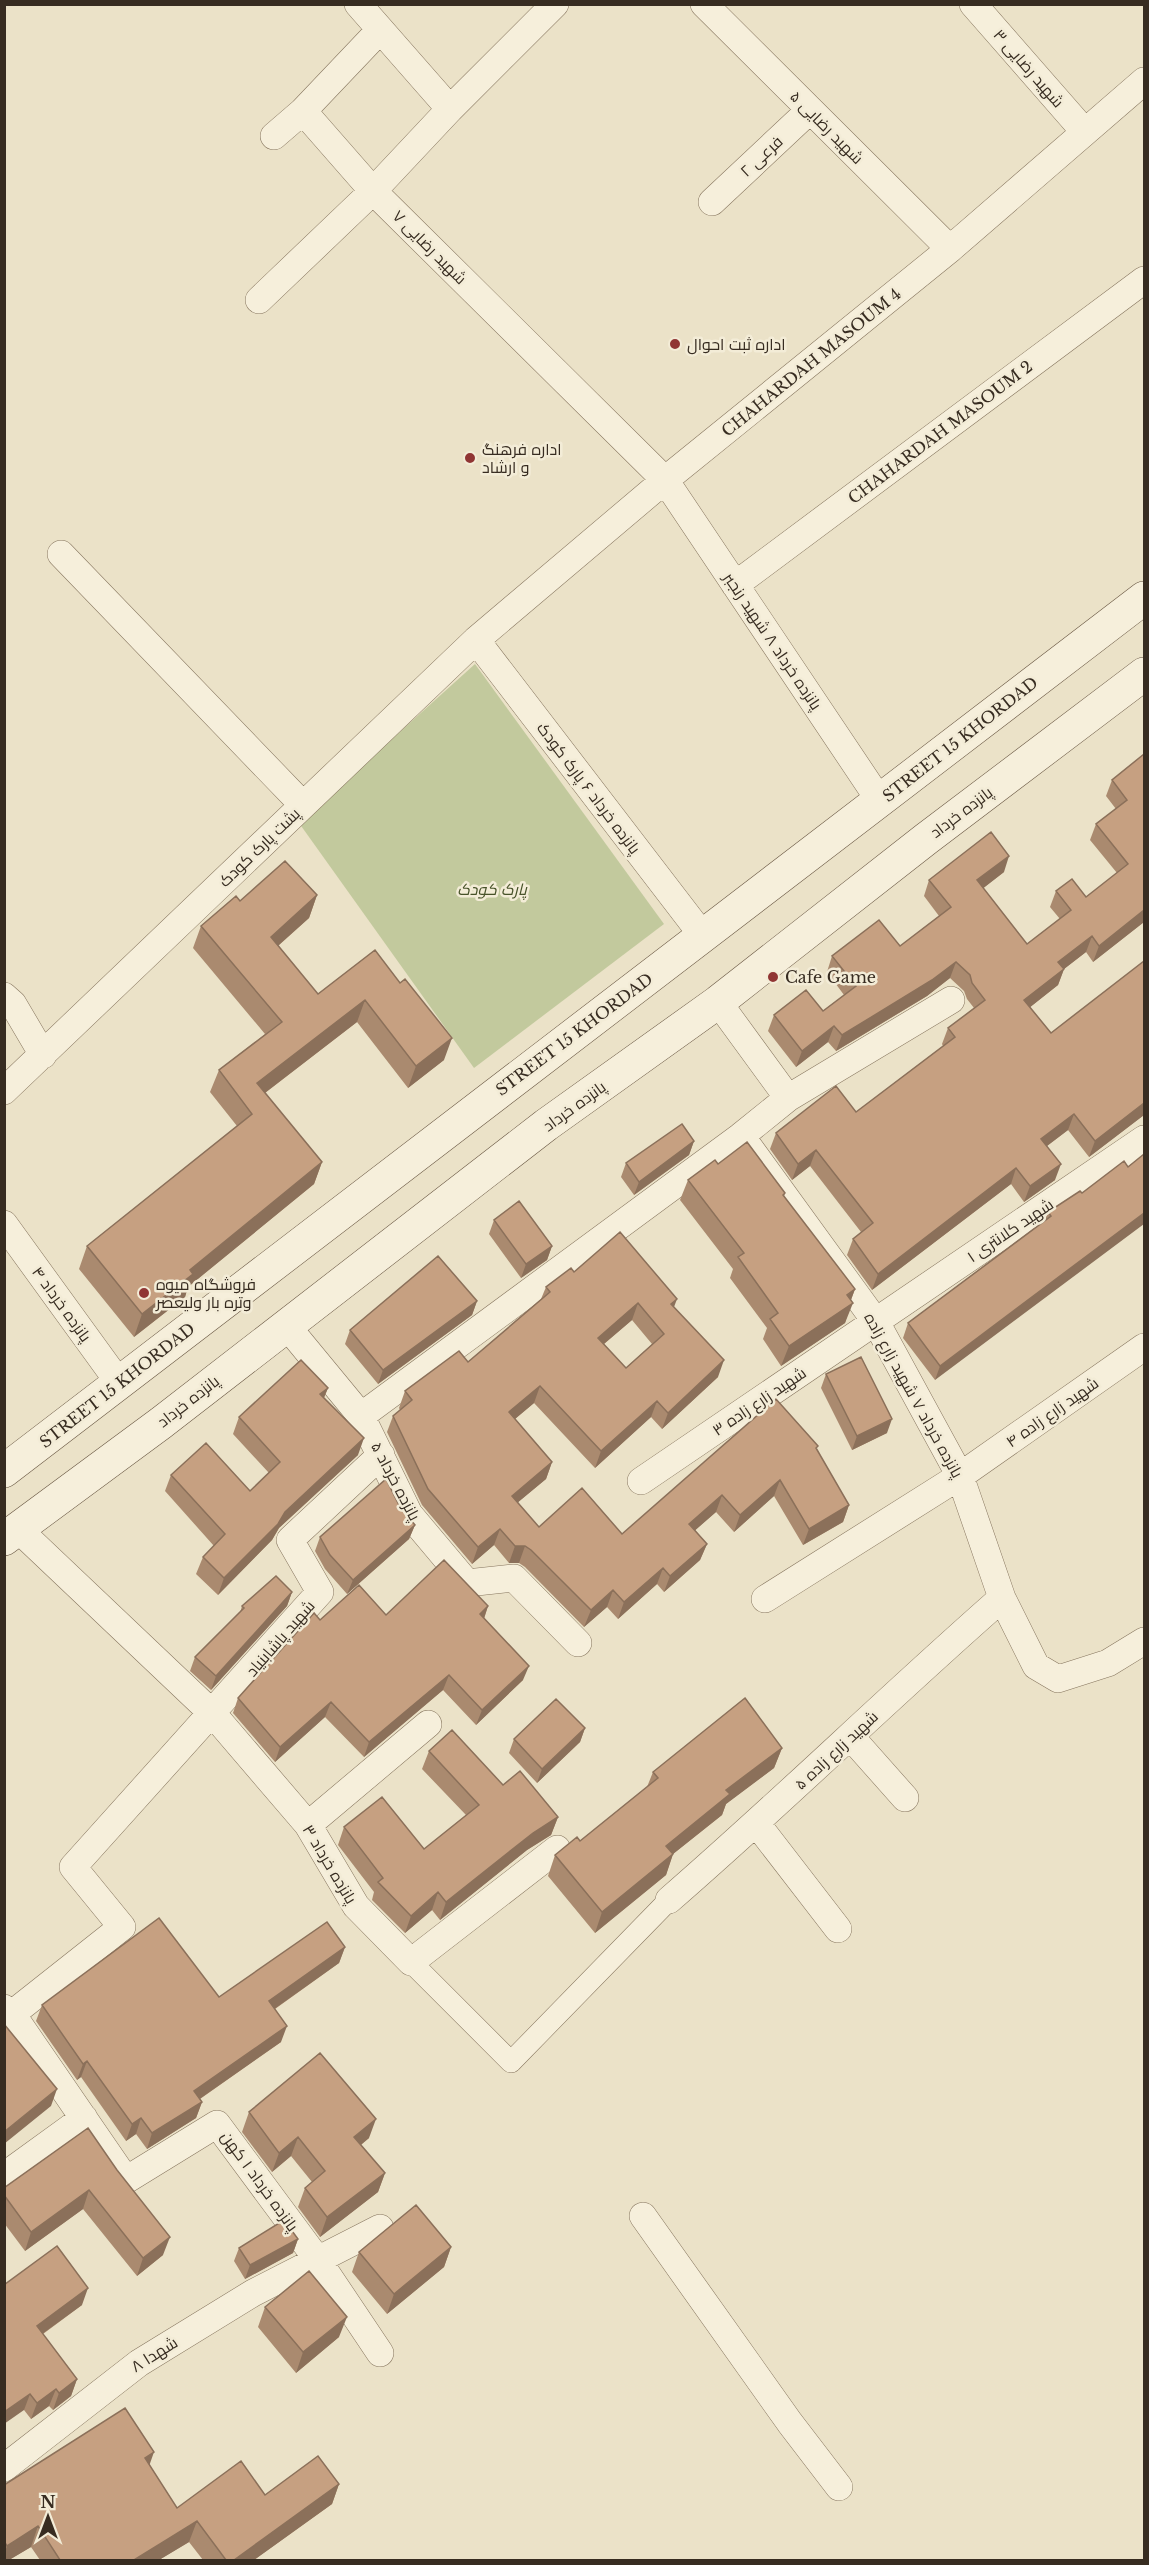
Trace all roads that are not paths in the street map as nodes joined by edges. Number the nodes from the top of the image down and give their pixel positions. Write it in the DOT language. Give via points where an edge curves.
graph roads {
  1 [pos="358,4"];
  2 [pos="555,4"];
  3 [pos="704,4"];
  4 [pos="974,4"];
  5 [pos="380,30"];
  6 [pos="1144,81"];
  7 [pos="450,109"];
  8 [pos="810,110"];
  9 [pos="303,111"];
  10 [pos="1084,131"];
  11 [pos="274,136"];
  12 [pos="373,191"];
  13 [pos="712,202"];
  14 [pos="950,249"];
  15 [pos="1144,280"];
  16 [pos="259,300"];
  17 [pos="665,480"];
  18 [pos="61,554"];
  19 [pos="735,585"];
  20 [pos="1144,598"];
  21 [pos="476,640"];
  22 [pos="1144,674"];
  23 [pos="880,801"];
  24 [pos="303,805"];
  25 [pos="703,936"];
  26 [pos="4,996"];
  27 [pos="951,1000"];
  28 [pos="718,1002"];
  29 [pos="43,1054"];
  30 [pos="4,1091"];
  31 [pos="788,1098"];
  32 [pos="741,1136"];
  33 [pos="1144,1139"];
  34 [pos="4,1224"];
  35 [pos="876,1322"];
  36 [pos="286,1325"];
  37 [pos="1144,1347"];
  38 [pos="120,1384"];
  39 [pos="361,1416"];
  40 [pos="381,1455"];
  41 [pos="4,1472"];
  42 [pos="960,1476"];
  43 [pos="641,1481"];
  44 [pos="11,1534"];
  45 [pos="1002,1598"];
  46 [pos="765,1599"];
  47 [pos="1144,1641"];
  48 [pos="578,1643"];
  49 [pos="213,1714"];
  50 [pos="429,1724"];
  51 [pos="850,1736"];
  52 [pos="905,1798"];
  53 [pos="757,1824"];
  54 [pos="308,1825"];
  55 [pos="558,1849"];
  56 [pos="669,1900"];
  57 [pos="837,1929"];
  58 [pos="411,1962"];
  59 [pos="8,2011"];
  60 [pos="84,2118"];
  61 [pos="4,2176"];
  62 [pos="643,2216"];
  63 [pos="380,2228"];
  64 [pos="317,2259"];
  65 [pos="380,2353"];
  66 [pos="4,2468"];
  67 [pos="839,2487"];
  1 -- 5 [label="street"];
  2 -- 7 [label="street"];
  3 -- 8 [label="street, شهید رضایی ۵"];
  4 -- 10 [label="street, شهید رضایی ۳"];
  5 -- 7 [label="street"];
  5 -- 9 [label="street"];
  6 -- 10 [label="street, CHAHARDAH MASOUM 4"];
  7 -- 12 [label="street"];
  8 -- 13 [label="street, فرعی ۲"];
  8 -- 14 [label="street, شهید رضایی ۵"];
  9 -- 11 [label="street"];
  9 -- 12 [label="street, شهید رضایی ۷"];
  10 -- 14 [label="street, CHAHARDAH MASOUM 4"];
  12 -- 16 [label="street"];
  12 -- 17 [label="street, شهید رضایی ۷"];
  14 -- 17 [label="street, CHAHARDAH MASOUM 4"];
  15 -- 19 [label="street, CHAHARDAH MASOUM 2"];
  17 -- 19 [label="street, پانزده خرداد ۸ شهید رنجبر"];
  17 -- 21 [label="street, CHAHARDAH MASOUM 4"];
  18 -- 24 [label="street"];
  19 -- 23 [label="street, پانزده خرداد ۸ شهید رنجبر"];
  20 -- 23 [label="main road, STREET 15 KHORDAD"];
  21 -- 24 [label="street, پشت پارک کودک"];
  21 -- 25 [label="street, پانزده خرداد ۶ پارک کودک"];
  22 -- 28 [label="main road, پانزده خرداد"];
  23 -- 25 [label="main road, STREET 15 KHORDAD"];
  24 -- 29 [label="street, پشت پارک کودک"];
  25 -- 38 [label="main road, STREET 15 KHORDAD"];
  26 -- 29 [label="street" via="13,1004"];
  27 -- 31 [label="street"];
  28 -- 31 [label="street"];
  28 -- 36 [label="main road, پانزده خرداد" via="546,1125"];
  29 -- 30 [label="street"];
  31 -- 32 [label="street"];
  32 -- 35 [label="street, پانزده خرداد ۷ شهید زارع زاده"];
  32 -- 39 [label="street"];
  33 -- 35 [label="street, شهید کلانتری ۱"];
  34 -- 38 [label="street, پانزده خرداد ۴"];
  35 -- 42 [label="street, پانزده خرداد ۷ شهید زارع زاده"];
  35 -- 43 [label="street, شهید زارع زاده ۳"];
  36 -- 39 [label="street, پانزده خرداد ۵"];
  36 -- 44 [label="main road, پانزده خرداد"];
  37 -- 42 [label="street, شهید زارع زاده ۴"];
  38 -- 41 [label="main road, STREET 15 KHORDAD"];
  39 -- 40 [label="street, پانزده خرداد ۵"];
  40 -- 48 [label="street, پانزده خرداد ۵" via="409,1514 467,1583 513,1578"];
  40 -- 49 [label="street, شهید پاشابنیاد" via="290,1540 320,1592"];
  42 -- 45 [label="street, پانزده خرداد ۷ شهید زارع زاده"];
  42 -- 46 [label="street, شهید زارع زاده ۴"];
  44 -- 49 [label="street, پانزده خرداد ۳"];
  45 -- 47 [label="street, پانزده خرداد ۷ شهید زارع زاده" via="1036,1666 1058,1679 1108,1663"];
  45 -- 51 [label="street, شهید زارع زاده ۵"];
  49 -- 54 [label="street, پانزده خرداد ۳"];
  49 -- 59 [label="street" via="73,1867 122,1927"];
  50 -- 54 [label="street"];
  51 -- 52 [label="street"];
  51 -- 53 [label="street, شهید زارع زاده ۵"];
  53 -- 56 [label="street, شهید زارع زاده ۵"];
  53 -- 57 [label="street"];
  54 -- 58 [label="street, پانزده خرداد ۳" via="356,1906"];
  55 -- 58 [label="street"];
  56 -- 58 [label="street, پانزده خرداد ۳" via="511,2062"];
  59 -- 60 [label="street, پانزده خرداد ۱ کهن"];
  60 -- 61 [label="street"];
  60 -- 64 [label="street, پانزده خرداد ۱ کهن" via="126,2180 217,2124"];
  62 -- 67 [label="street"];
  63 -- 64 [label="street, شهدا ۸"];
  64 -- 65 [label="street, پانزده خرداد ۱ کهن"];
  64 -- 66 [label="street, شهدا ۸" via="139,2363"];
}
